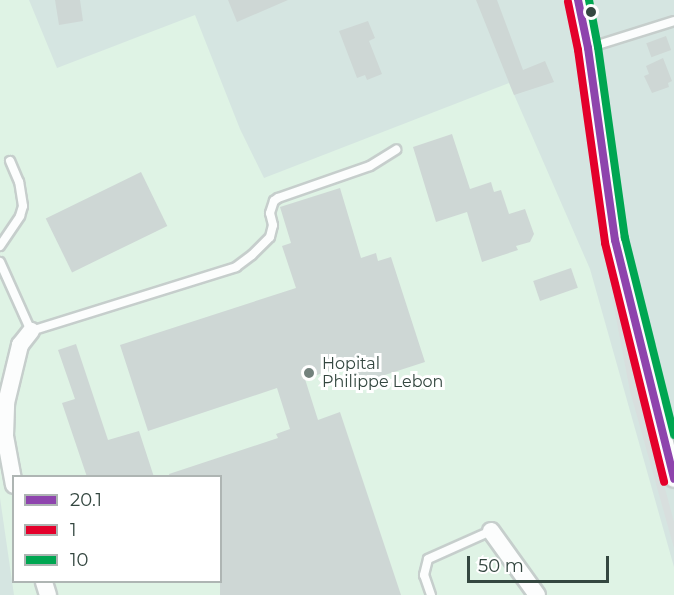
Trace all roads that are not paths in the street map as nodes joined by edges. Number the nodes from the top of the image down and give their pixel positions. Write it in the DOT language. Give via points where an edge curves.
graph roads {
  1 [pos="578,0"];
  2 [pos="674,21"];
  3 [pos="588,48"];
  4 [pos="396,150"];
  5 [pos="10,161"];
  6 [pos="0,246"];
  7 [pos="0,262"];
  8 [pos="30,331"];
  9 [pos="12,475"];
  10 [pos="674,479"];
  11 [pos="491,531"];
  12 [pos="431,595"];
  13 [pos="537,595"];
  1 -- 3 [label="street"];
  2 -- 3 [label="lane"];
  3 -- 10 [label="street" via="615,240"];
  4 -- 8 [label="lane" via="370,166 278,198 270,213 270,237 236,267"];
  5 -- 6 [label="lane" via="23,206"];
  7 -- 8 [label="lane"];
  8 -- 9 [label="street" via="20,345 6,403 4,436"];
  11 -- 12 [label="lane" via="428,559 424,576"];
  11 -- 13 [label="street"];
}
